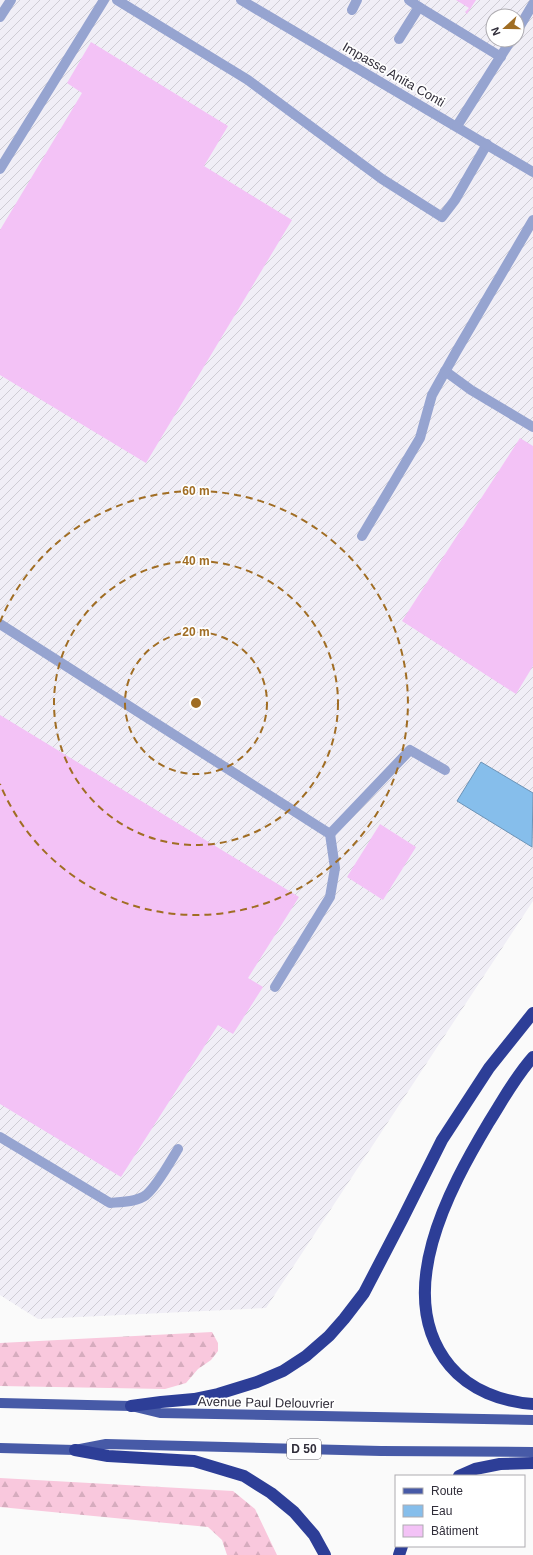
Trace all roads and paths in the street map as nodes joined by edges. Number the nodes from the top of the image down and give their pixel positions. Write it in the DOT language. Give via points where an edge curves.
graph roads {
  1 [pos="11,0"];
  2 [pos="104,0"];
  3 [pos="117,0"];
  4 [pos="242,0"];
  5 [pos="357,0"];
  6 [pos="408,0"];
  7 [pos="533,4"];
  8 [pos="419,7"];
  9 [pos="352,10"];
  10 [pos="0,17"];
  11 [pos="525,18"];
  12 [pos="400,39"];
  13 [pos="506,48"];
  14 [pos="501,57"];
  15 [pos="457,126"];
  16 [pos="487,144"];
  17 [pos="0,169"];
  18 [pos="533,172"];
  19 [pos="533,220"];
  20 [pos="445,371"];
  21 [pos="533,427"];
  22 [pos="362,536"];
  23 [pos="0,624"];
  24 [pos="445,770"];
  25 [pos="330,834"];
  26 [pos="275,987"];
  27 [pos="533,1014"];
  28 [pos="533,1057"];
  29 [pos="0,1137"];
  30 [pos="178,1149"];
  31 [pos="0,1403"];
  32 [pos="533,1404"];
  33 [pos="131,1406"];
  34 [pos="533,1420"];
  35 [pos="0,1448"];
  36 [pos="75,1450"];
  37 [pos="533,1452"];
  38 [pos="533,1463"];
  39 [pos="461,1475"];
  40 [pos="325,1555"];
  1 -- 10 [label="lane"];
  2 -- 17 [label="lane"];
  3 -- 16 [label="lane" via="248,80 382,179 442,217 455,200"];
  4 -- 15 [label="lane, Impasse Anita Conti"];
  5 -- 9 [label="lane"];
  6 -- 8 [label="lane"];
  7 -- 11 [label="lane"];
  8 -- 12 [label="lane"];
  8 -- 14 [label="lane"];
  13 -- 14 [label="lane"];
  14 -- 15 [label="lane"];
  15 -- 16 [label="lane, Impasse Anita Conti"];
  16 -- 18 [label="lane, Impasse Anita Conti"];
  19 -- 20 [label="lane"];
  20 -- 21 [label="lane" via="471,390"];
  20 -- 22 [label="lane" via="432,395 420,438"];
  23 -- 25 [label="lane"];
  24 -- 25 [label="lane" via="410,750"];
  25 -- 26 [label="lane" via="335,868 330,897"];
  27 -- 33 [label="highway" via="489,1068 442,1140 364,1293 329,1336 283,1371 257,1382 194,1399"];
  28 -- 32 [label="highway" via="520,1071 448,1197 432,1243 425,1290 430,1334 442,1358 458,1376 476,1389 500,1398"];
  29 -- 30 [label="lane" via="110,1203 127,1202 146,1195"];
  31 -- 33 [label="main road, Avenue Paul Delouvrier"];
  33 -- 34 [label="main road, Avenue Paul Delouvrier" via="160,1414"];
  35 -- 36 [label="main road, D 50"];
  36 -- 37 [label="main road, D 50" via="106,1444"];
  36 -- 40 [label="highway" via="108,1456 194,1461 244,1476 294,1512 314,1535"];
  38 -- 39 [label="highway" via="500,1464 475,1469"];
}
